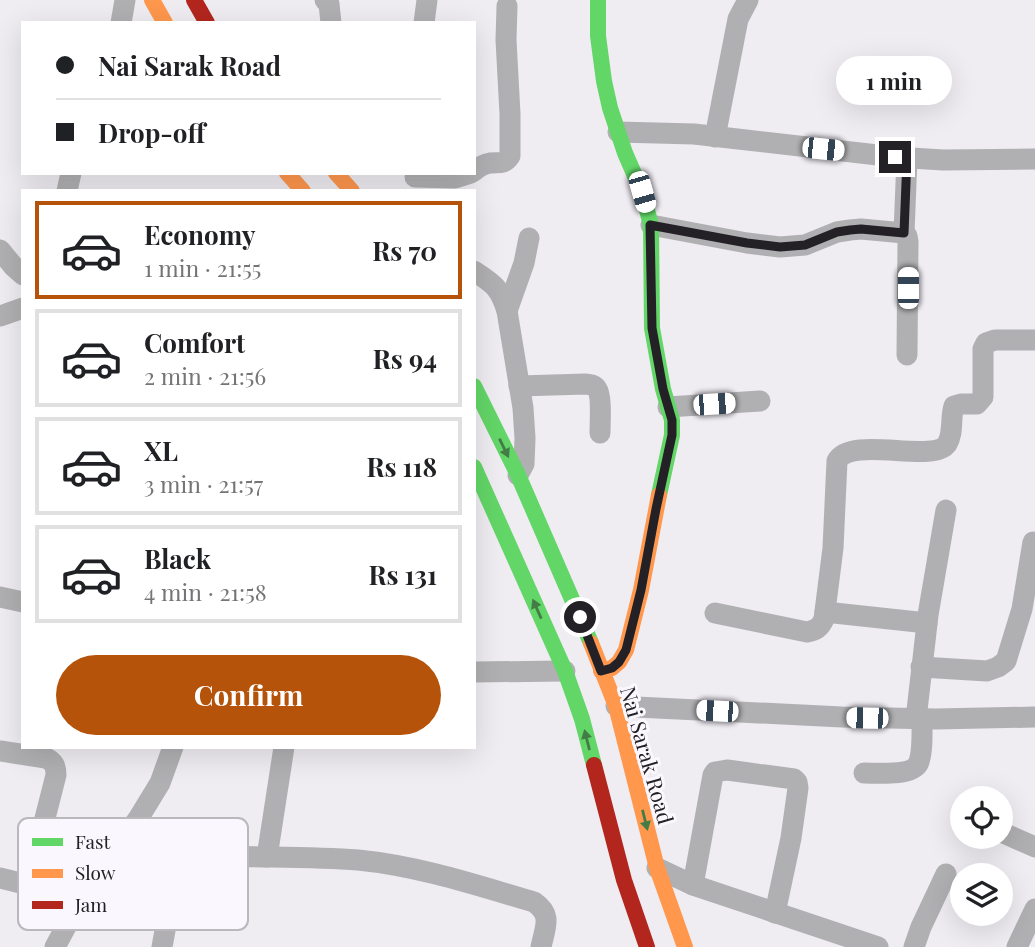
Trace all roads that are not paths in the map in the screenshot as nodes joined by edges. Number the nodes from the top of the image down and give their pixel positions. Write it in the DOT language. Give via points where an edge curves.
graph roads {
  1 [pos="125,0"];
  2 [pos="152,0"];
  3 [pos="194,0"];
  4 [pos="326,0"];
  5 [pos="427,0"];
  6 [pos="598,0"];
  7 [pos="748,0"];
  8 [pos="507,6"];
  9 [pos="121,21"];
  10 [pos="164,21"];
  11 [pos="206,21"];
  12 [pos="331,21"];
  13 [pos="424,21"];
  14 [pos="618,132"];
  15 [pos="715,137"];
  16 [pos="907,158"];
  17 [pos="1035,159"];
  18 [pos="476,169"];
  19 [pos="289,175"];
  20 [pos="338,175"];
  21 [pos="464,175"];
  22 [pos="414,180"];
  23 [pos="301,189"];
  24 [pos="350,189"];
  25 [pos="650,225"];
  26 [pos="904,233"];
  27 [pos="529,238"];
  28 [pos="0,250"];
  29 [pos="476,272"];
  30 [pos="21,273"];
  31 [pos="21,310"];
  32 [pos="507,311"];
  33 [pos="0,316"];
  34 [pos="1035,340"];
  35 [pos="907,355"];
  36 [pos="519,386"];
  37 [pos="477,399"];
  38 [pos="760,401"];
  39 [pos="668,407"];
  40 [pos="600,433"];
  41 [pos="476,471"];
  42 [pos="518,475"];
  43 [pos="946,510"];
  44 [pos="1033,542"];
  45 [pos="0,597"];
  46 [pos="21,602"];
  47 [pos="825,612"];
  48 [pos="715,614"];
  49 [pos="927,623"];
  50 [pos="922,667"];
  51 [pos="565,671"];
  52 [pos="601,671"];
  53 [pos="476,672"];
  54 [pos="616,706"];
  55 [pos="1035,718"];
  56 [pos="919,719"];
  57 [pos="172,749"];
  58 [pos="284,749"];
  59 [pos="0,751"];
  60 [pos="864,773"];
  61 [pos="45,818"];
  62 [pos="139,818"];
  63 [pos="1013,837"];
  64 [pos="1035,847"];
  65 [pos="248,856"];
  66 [pos="267,857"];
  67 [pos="657,868"];
  68 [pos="946,874"];
  69 [pos="0,878"];
  70 [pos="18,882"];
  71 [pos="693,885"];
  72 [pos="1035,909"];
  73 [pos="775,913"];
  74 [pos="64,930"];
  75 [pos="839,941"];
  76 [pos="55,947"];
  77 [pos="541,947"];
  78 [pos="647,947"];
  79 [pos="685,947"];
  80 [pos="878,947"];
  81 [pos="914,947"];
  82 [pos="1017,947"];
  1 -- 9 [label="street"];
  2 -- 10 [label="main road"];
  3 -- 11 [label="main road"];
  4 -- 12 [label="street"];
  5 -- 13 [label="street"];
  6 -- 14 [label="main road" via="604,81"];
  7 -- 15 [label="street" via="738,19"];
  8 -- 18 [label="street" via="510,156 508,161"];
  14 -- 15 [label="street"];
  14 -- 25 [label="main road"];
  15 -- 16 [label="street"];
  16 -- 17 [label="street"];
  16 -- 26 [label="street"];
  19 -- 23 [label="main road"];
  20 -- 24 [label="main road"];
  21 -- 22 [label="street"];
  25 -- 26 [label="street" via="780,247 805,245 850,230"];
  25 -- 39 [label="main road" via="652,328"];
  26 -- 35 [label="street" via="908,242"];
  27 -- 32 [label="street"];
  28 -- 30 [label="street"];
  29 -- 32 [label="street" via="494,284"];
  31 -- 33 [label="street"];
  32 -- 36 [label="street"];
  34 -- 47 [label="street" via="986,343 983,397 977,404 954,406 949,439 941,449 840,456"];
  36 -- 40 [label="street" via="596,387"];
  36 -- 42 [label="street" via="525,438 524,464"];
  37 -- 42 [label="main road, Nai Sarak Road, one-way"];
  38 -- 39 [label="street"];
  39 -- 52 [label="main road" via="672,435 626,650 612,668"];
  51 -- 41 [label="main road, one-way"];
  42 -- 52 [label="main road, Nai Sarak Road"];
  43 -- 49 [label="street"];
  44 -- 50 [label="street" via="1022,609 1006,661 987,671"];
  45 -- 46 [label="street"];
  47 -- 48 [label="street" via="821,626 807,632"];
  47 -- 49 [label="street"];
  49 -- 50 [label="street"];
  50 -- 56 [label="street"];
  51 -- 53 [label="street"];
  78 -- 51 [label="main road, one-way"];
  52 -- 54 [label="main road, Nai Sarak Road"];
  54 -- 56 [label="street"];
  54 -- 67 [label="main road, Nai Sarak Road, one-way"];
  55 -- 56 [label="street"];
  56 -- 60 [label="street" via="920,754 914,769"];
  57 -- 62 [label="street" via="160,783"];
  58 -- 66 [label="street"];
  59 -- 61 [label="street" via="52,761 56,775"];
  63 -- 64 [label="street"];
  65 -- 66 [label="street"];
  66 -- 77 [label="street" via="398,866 534,902 546,913"];
  67 -- 71 [label="street"];
  67 -- 79 [label="main road, Nai Sarak Road"];
  68 -- 81 [label="street"];
  69 -- 70 [label="street"];
  71 -- 73 [label="street"];
  71 -- 73 [label="street" via="715,772 794,779 796,807"];
  72 -- 82 [label="street"];
  73 -- 75 [label="street"];
  74 -- 76 [label="street"];
  75 -- 80 [label="street"];
}
